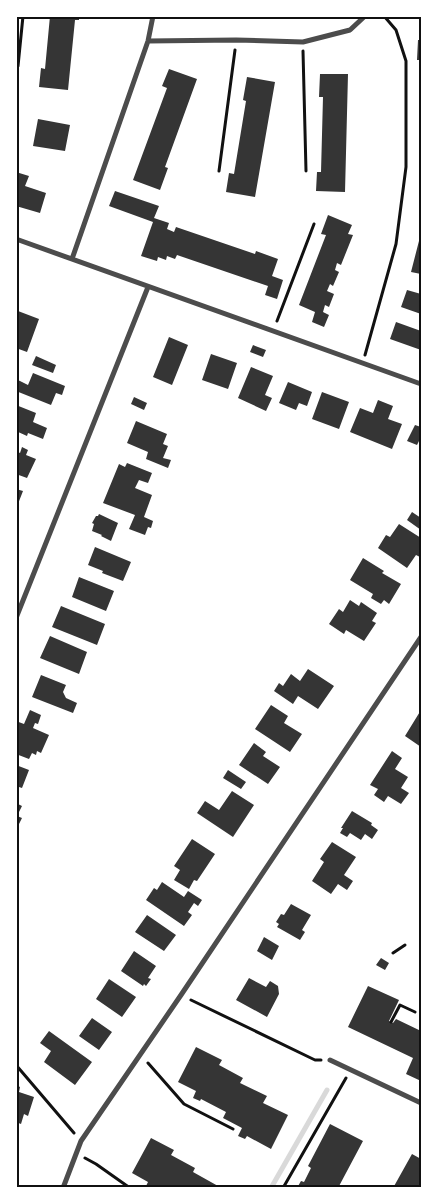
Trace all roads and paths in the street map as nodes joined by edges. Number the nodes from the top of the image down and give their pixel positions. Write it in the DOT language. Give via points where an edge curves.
graph roads {
  1 [pos="23,16"];
  2 [pos="153,16"];
  3 [pos="365,16"];
  4 [pos="384,16"];
  5 [pos="236,40"];
  6 [pos="148,41"];
  7 [pos="303,42"];
  8 [pos="18,66"];
  9 [pos="220,171"];
  10 [pos="306,171"];
  11 [pos="314,224"];
  12 [pos="16,239"];
  13 [pos="72,259"];
  14 [pos="148,287"];
  15 [pos="273,331"];
  16 [pos="363,364"];
  17 [pos="421,384"];
  18 [pos="16,618"];
  19 [pos="421,637"];
  20 [pos="405,945"];
  21 [pos="393,953"];
  22 [pos="181,995"];
  23 [pos="415,1012"];
  24 [pos="392,1022"];
  25 [pos="141,1055"];
  26 [pos="330,1060"];
  27 [pos="16,1065"];
  28 [pos="350,1069"];
  29 [pos="421,1103"];
  30 [pos="233,1129"];
  31 [pos="81,1141"];
  32 [pos="76,1153"];
  33 [pos="63,1188"];
  34 [pos="130,1188"];
  35 [pos="283,1188"];
  1 -- 8 [label="path"];
  2 -- 6 [label="street"];
  3 -- 7 [label="street" via="350,30"];
  4 -- 16 [label="path" via="396,30 406,61 406,167 396,244"];
  5 -- 6 [label="street"];
  5 -- 7 [label="street"];
  5 -- 9 [label="path"];
  6 -- 13 [label="street"];
  7 -- 10 [label="path"];
  11 -- 15 [label="path"];
  12 -- 13 [label="street"];
  13 -- 14 [label="street"];
  14 -- 15 [label="street"];
  14 -- 18 [label="street"];
  15 -- 16 [label="street"];
  16 -- 17 [label="street"];
  19 -- 22 [label="street"];
  20 -- 21 [label="path"];
  22 -- 25 [label="street"];
  22 -- 26 [label="path" via="315,1060"];
  23 -- 24 [label="path" via="400,1005"];
  25 -- 30 [label="path" via="184,1104"];
  25 -- 31 [label="street"];
  26 -- 28 [label="street"];
  27 -- 31 [label="path"];
  28 -- 29 [label="street"];
  28 -- 35 [label="path"];
  31 -- 32 [label="street"];
  32 -- 33 [label="street"];
  32 -- 34 [label="path"];
}
